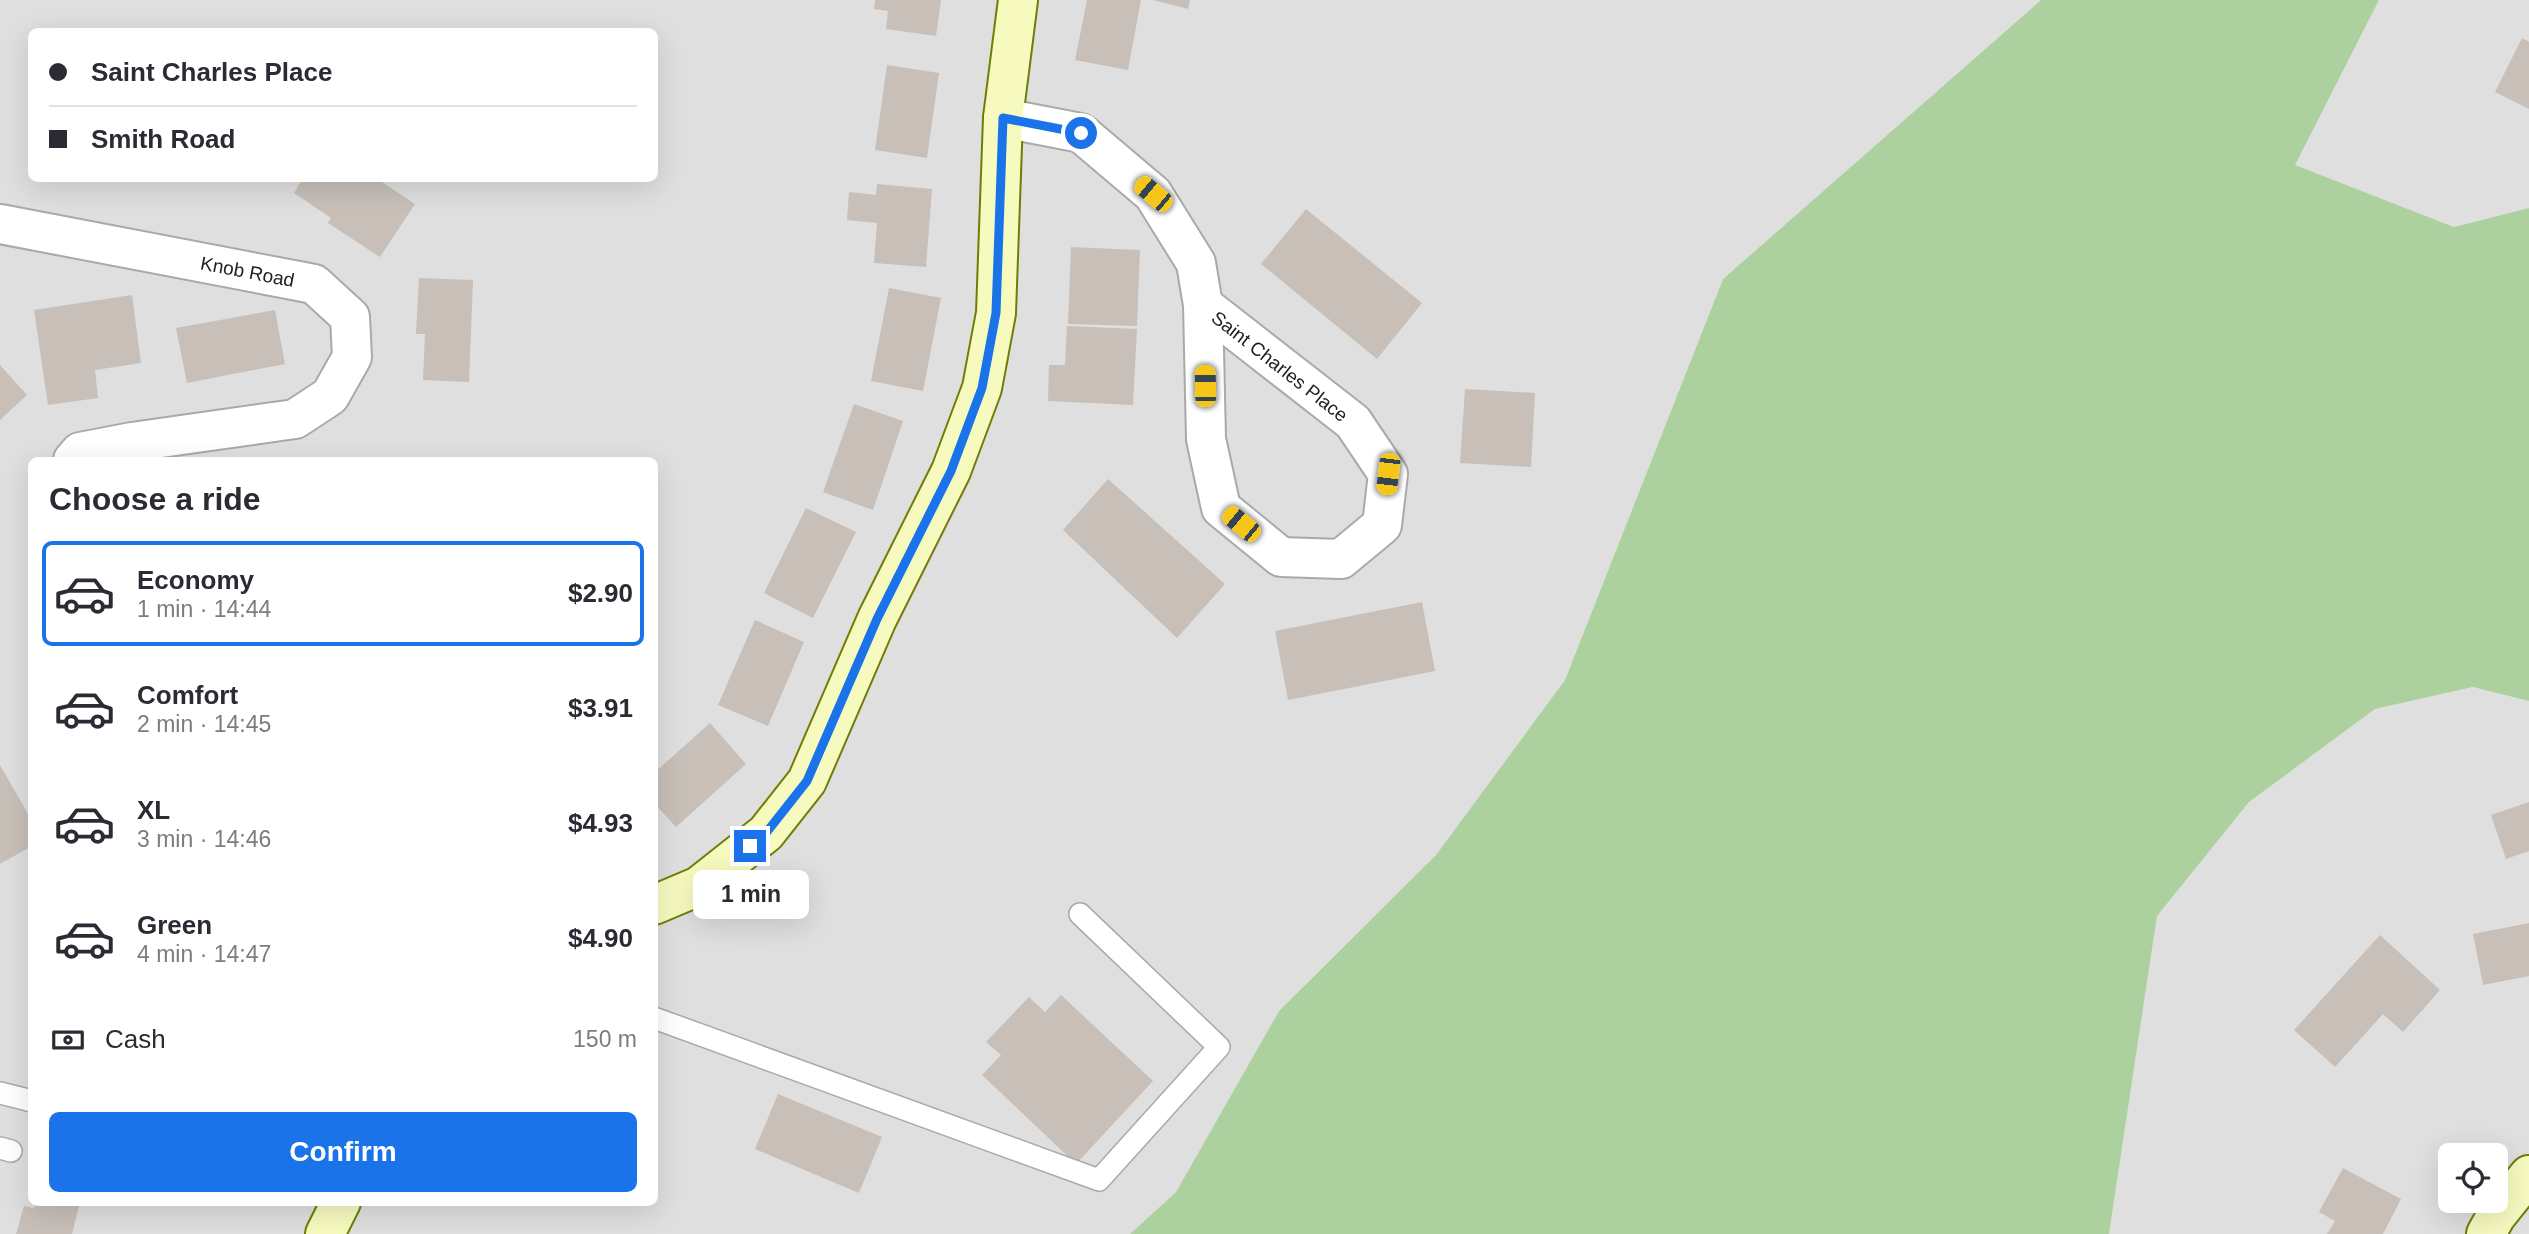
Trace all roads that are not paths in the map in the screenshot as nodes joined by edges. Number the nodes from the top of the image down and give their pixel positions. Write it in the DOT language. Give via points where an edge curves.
graph roads {
  1 [pos="1018,0"];
  2 [pos="1003,118"];
  3 [pos="0,224"];
  4 [pos="1203,306"];
  5 [pos="154,449"];
  6 [pos="76,457"];
  7 [pos="658,903"];
  8 [pos="1080,914"];
  9 [pos="658,1019"];
  10 [pos="0,1093"];
  11 [pos="28,1100"];
  12 [pos="2529,1175"];
  13 [pos="339,1206"];
  14 [pos="325,1234"];
  15 [pos="2486,1234"];
  1 -- 2 [label="street"];
  2 -- 4 [label="street, Saint Charles Place" via="1081,133 1153,194 1196,263"];
  2 -- 7 [label="street" via="996,313 982,388 951,471 877,619 807,781 766,833 699,886"];
  3 -- 5 [label="street, Knob Road" via="314,284 350,317 352,357 330,396 295,419"];
  4 -- 4 [label="street, Saint Charles Place" via="1353,422 1388,474 1382,525 1341,559 1281,557 1221,508 1206,439"];
  5 -- 6 [label="street, Knob Road" via="80,452"];
  8 -- 9 [label="lane" via="1219,1047 1099,1180"];
  10 -- 11 [label="lane"];
  12 -- 15 [label="street"];
  13 -- 14 [label="street"];
}
